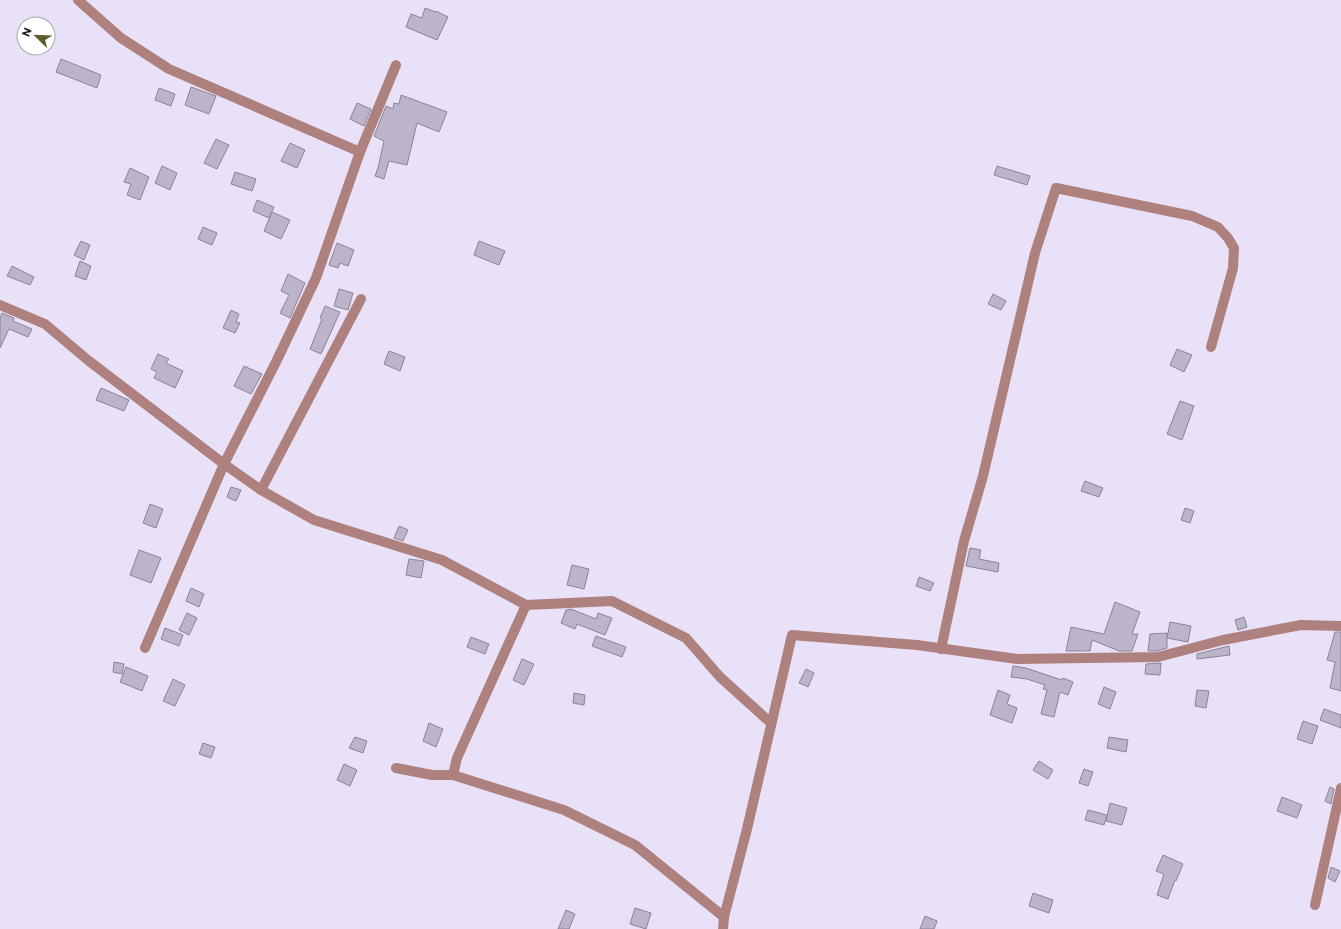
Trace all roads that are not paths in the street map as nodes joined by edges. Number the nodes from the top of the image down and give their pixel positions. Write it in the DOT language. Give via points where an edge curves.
graph roads {
  1 [pos="78,0"];
  2 [pos="396,65"];
  3 [pos="360,152"];
  4 [pos="361,299"];
  5 [pos="0,305"];
  6 [pos="1211,347"];
  7 [pos="224,464"];
  8 [pos="261,490"];
  9 [pos="526,605"];
  10 [pos="1341,626"];
  11 [pos="145,648"];
  12 [pos="940,649"];
  13 [pos="771,723"];
  14 [pos="396,768"];
  15 [pos="453,775"];
  16 [pos="1341,788"];
  17 [pos="1315,905"];
  18 [pos="724,916"];
  19 [pos="723,929"];
  1 -- 3 [label="street" via="120,38 169,69"];
  2 -- 3 [label="street"];
  3 -- 7 [label="street" via="316,278"];
  4 -- 8 [label="street"];
  5 -- 7 [label="street" via="45,324 90,362"];
  6 -- 12 [label="street" via="1233,268 1234,248 1218,227 1192,216 1056,188 1035,254"];
  7 -- 8 [label="street"];
  7 -- 11 [label="street"];
  8 -- 9 [label="street" via="314,520 442,560"];
  9 -- 13 [label="street" via="612,601 686,638 720,677"];
  9 -- 15 [label="street" via="457,758"];
  10 -- 12 [label="street" via="1301,625 1223,640 1158,657 1017,659"];
  12 -- 13 [label="street" via="792,635"];
  13 -- 18 [label="street"];
  14 -- 15 [label="street" via="432,775"];
  15 -- 18 [label="street" via="564,810 635,845"];
  16 -- 17 [label="street"];
  18 -- 19 [label="street"];
}
